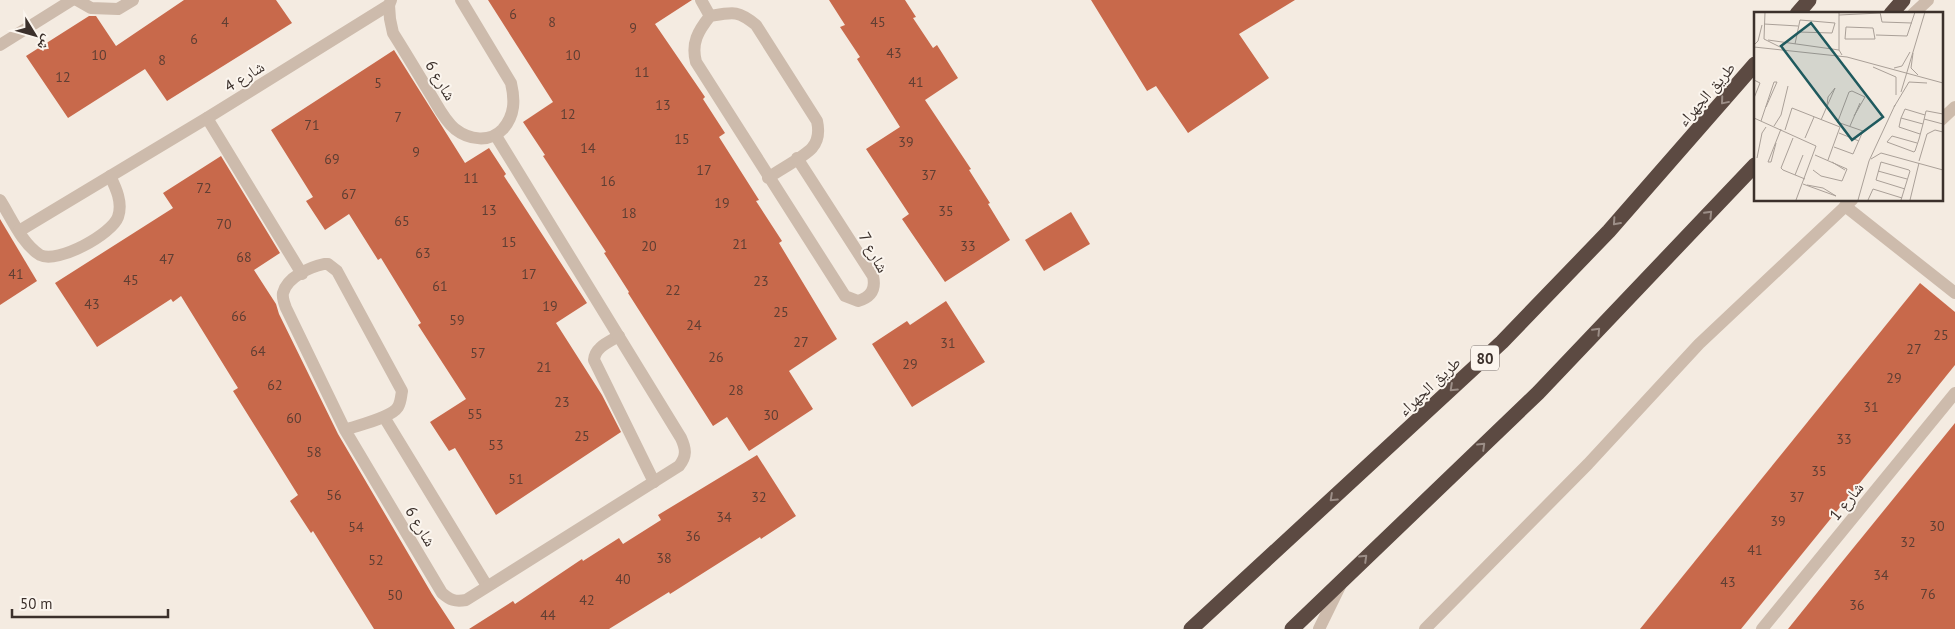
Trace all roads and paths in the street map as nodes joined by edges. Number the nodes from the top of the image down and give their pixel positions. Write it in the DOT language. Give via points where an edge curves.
graph roads {
  1 [pos="72,0"];
  2 [pos="77,0"];
  3 [pos="133,0"];
  4 [pos="461,0"];
  5 [pos="701,0"];
  6 [pos="1809,0"];
  7 [pos="1903,0"];
  8 [pos="1928,0"];
  9 [pos="390,3"];
  10 [pos="1799,12"];
  11 [pos="1893,12"];
  12 [pos="1915,12"];
  13 [pos="710,16"];
  14 [pos="0,45"];
  15 [pos="1754,65"];
  16 [pos="1955,108"];
  17 [pos="207,118"];
  18 [pos="1942,119"];
  19 [pos="496,136"];
  20 [pos="797,158"];
  21 [pos="1754,166"];
  22 [pos="110,176"];
  23 [pos="768,178"];
  24 [pos="0,200"];
  25 [pos="1849,203"];
  26 [pos="19,231"];
  27 [pos="302,274"];
  28 [pos="1955,293"];
  29 [pos="619,336"];
  30 [pos="1955,394"];
  31 [pos="384,416"];
  32 [pos="345,430"];
  33 [pos="654,482"];
  34 [pos="1344,577"];
  35 [pos="487,586"];
  36 [pos="1191,629"];
  37 [pos="1292,629"];
  38 [pos="1319,629"];
  39 [pos="1426,629"];
  40 [pos="1762,629"];
  1 -- 14 [label="street"];
  2 -- 3 [label="street" via="91,8 118,9"];
  4 -- 19 [label="street" via="511,83 513,109 507,124"];
  5 -- 13 [label="street"];
  6 -- 10 [label="highway"];
  7 -- 11 [label="highway"];
  8 -- 12 [label="street"];
  9 -- 17 [label="street, شارع 4"];
  9 -- 19 [label="street, شارع 6" via="393,33 446,120 466,136 484,139"];
  13 -- 20 [label="street" via="742,14 756,25 817,121 817,139 812,148"];
  13 -- 23 [label="street, شارع 7" via="694,42 696,62"];
  15 -- 36 [label="highway, طريق الجهراء / 80, one-way" via="1609,230 1502,342"];
  16 -- 18 [label="street"];
  17 -- 22 [label="street, شارع 4"];
  17 -- 27 [label="street"];
  19 -- 29 [label="street, شارع 6"];
  20 -- 23 [label="street"];
  20 -- 23 [label="street, شارع 7" via="873,276 874,288 866,299 858,302 845,296"];
  34 -- 21 [label="highway, one-way" via="1538,393"];
  22 -- 26 [label="street, شارع 4"];
  22 -- 26 [label="street" via="118,192 118,216 111,228 69,254 42,256"];
  24 -- 26 [label="street"];
  25 -- 28 [label="street"];
  25 -- 39 [label="street" via="1699,344 1588,464"];
  27 -- 31 [label="street, شارع 6" via="324,264 337,271 402,390 399,406"];
  27 -- 32 [label="street, شارع 6" via="286,286 283,295 286,308"];
  29 -- 33 [label="street" via="599,348 594,360"];
  29 -- 33 [label="street, شارع 6" via="685,448 684,459 679,466"];
  30 -- 40 [label="street, شارع 1"];
  31 -- 32 [label="street, شارع 6"];
  31 -- 35 [label="street, شارع 6"];
  32 -- 35 [label="street, شارع 6" via="442,593 456,602 466,600"];
  33 -- 35 [label="street, شارع 6"];
  34 -- 37 [label="highway"];
  34 -- 38 [label="street"];
}
